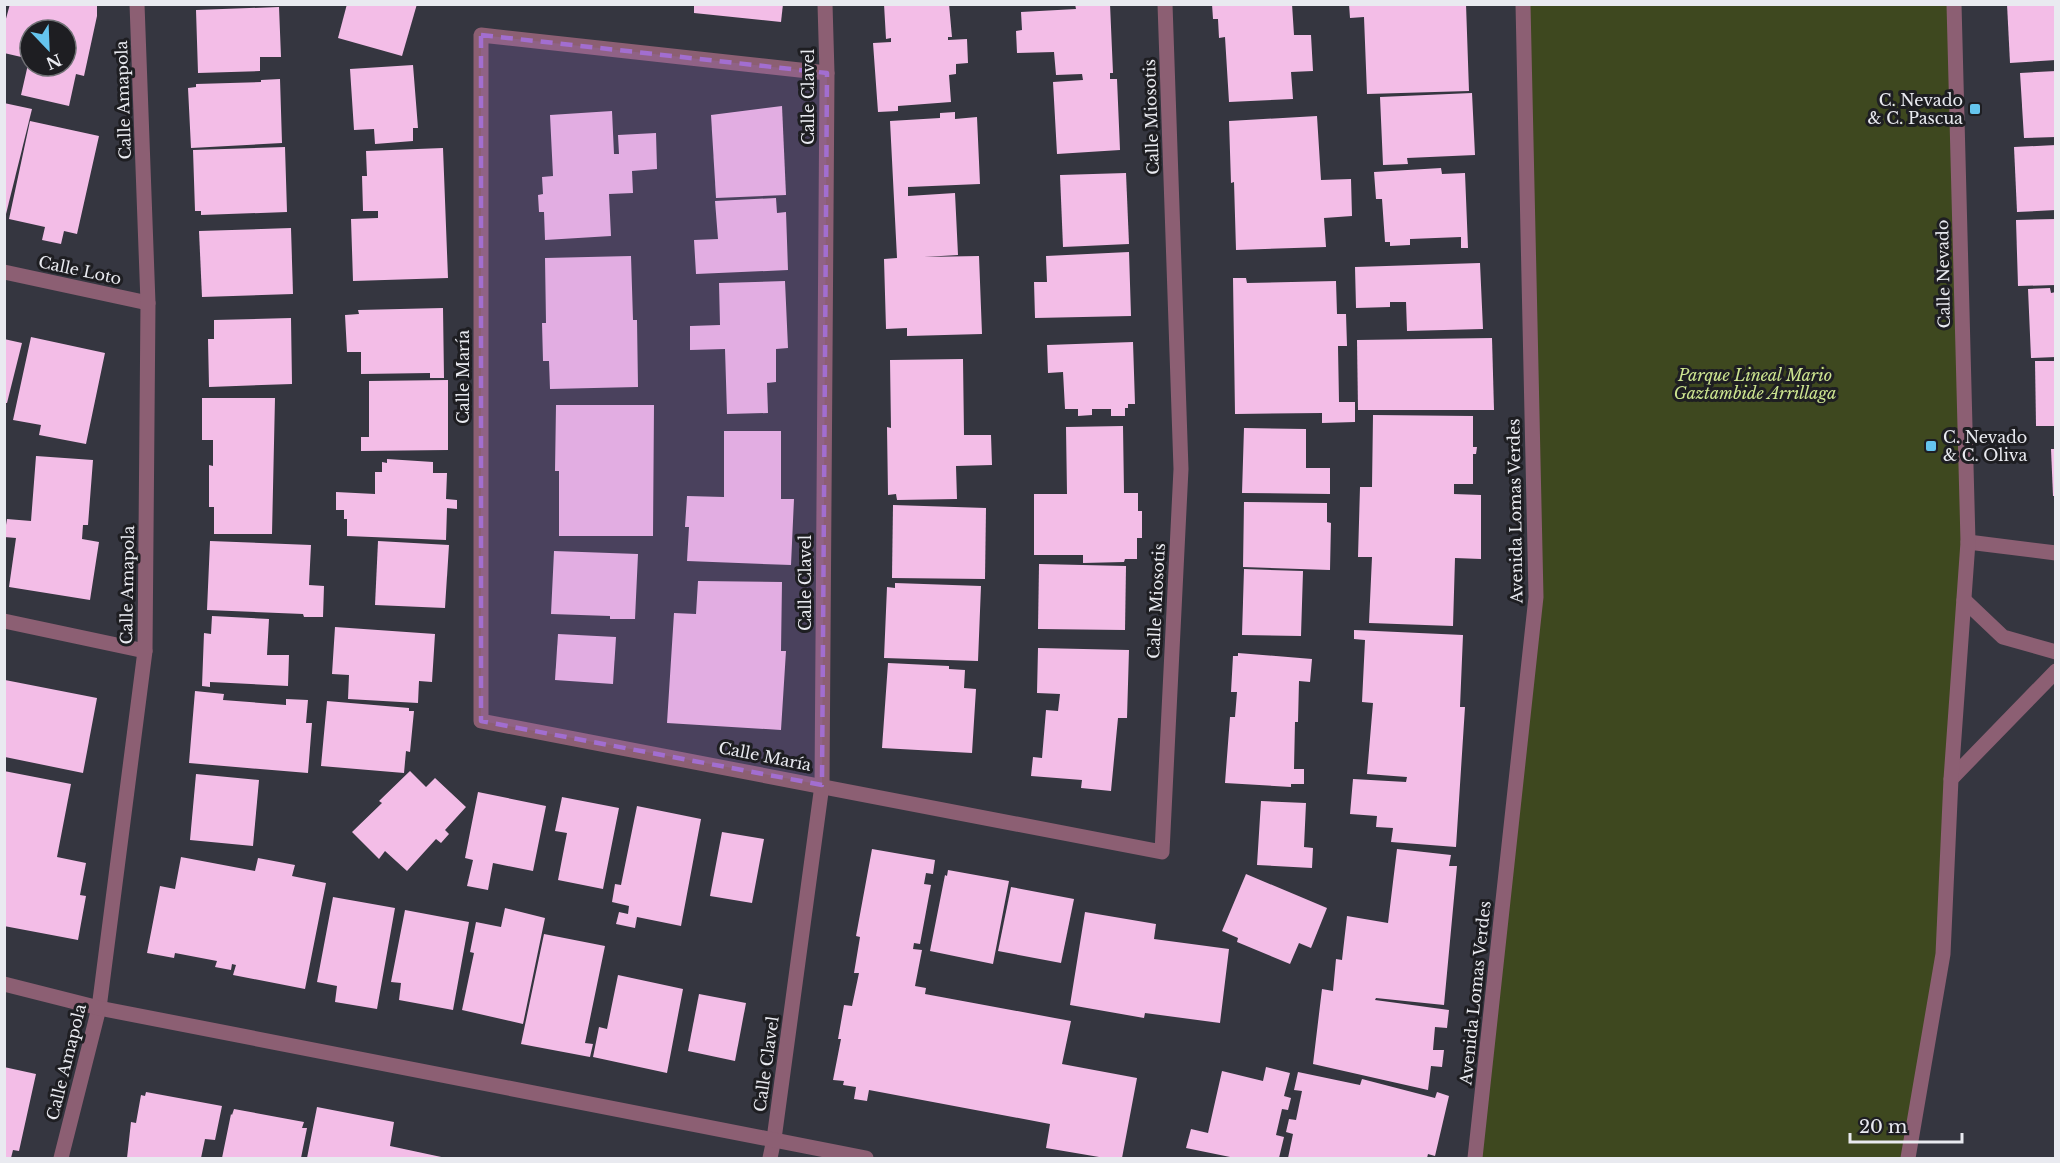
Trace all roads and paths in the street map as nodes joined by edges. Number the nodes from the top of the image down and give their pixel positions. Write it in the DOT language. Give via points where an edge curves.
graph roads {
  1 [pos="137,4"];
  2 [pos="825,4"];
  3 [pos="1165,4"];
  4 [pos="1522,4"];
  5 [pos="1954,4"];
  6 [pos="827,74"];
  7 [pos="4,272"];
  8 [pos="148,303"];
  9 [pos="1968,542"];
  10 [pos="2055,553"];
  11 [pos="1964,600"];
  12 [pos="4,621"];
  13 [pos="145,651"];
  14 [pos="2055,652"];
  15 [pos="2055,670"];
  16 [pos="1951,779"];
  17 [pos="822,785"];
  18 [pos="4,984"];
  19 [pos="99,1008"];
  20 [pos="774,1139"];
  21 [pos="61,1158"];
  22 [pos="770,1158"];
  23 [pos="866,1158"];
  24 [pos="1475,1158"];
  25 [pos="1908,1158"];
  1 -- 8 [label="street, Calle Amapola"];
  2 -- 6 [label="street, Calle Clavel"];
  3 -- 17 [label="street, Calle Miosotis" via="1181,469 1162,852"];
  4 -- 24 [label="street, Avenida Lomas Verdes" via="1536,597"];
  5 -- 9 [label="street, Calle Nevado"];
  6 -- 17 [label="street, Calle Clavel"];
  6 -- 17 [label="street, Calle María" via="481,34 481,721"];
  7 -- 8 [label="street, Calle Loto"];
  8 -- 13 [label="street, Calle Amapola"];
  9 -- 10 [label="street"];
  9 -- 11 [label="street, Calle Nevado"];
  11 -- 14 [label="street" via="2003,637"];
  11 -- 16 [label="street, Calle Nevado"];
  12 -- 13 [label="street"];
  13 -- 19 [label="street, Calle Amapola"];
  15 -- 16 [label="street"];
  16 -- 25 [label="street, Calle Nevado" via="1942,954"];
  17 -- 20 [label="street, Calle Clavel"];
  18 -- 19 [label="street"];
  19 -- 20 [label="street"];
  19 -- 21 [label="street, Calle Amapola"];
  20 -- 22 [label="street, Calle Clavel"];
  20 -- 23 [label="street"];
}
